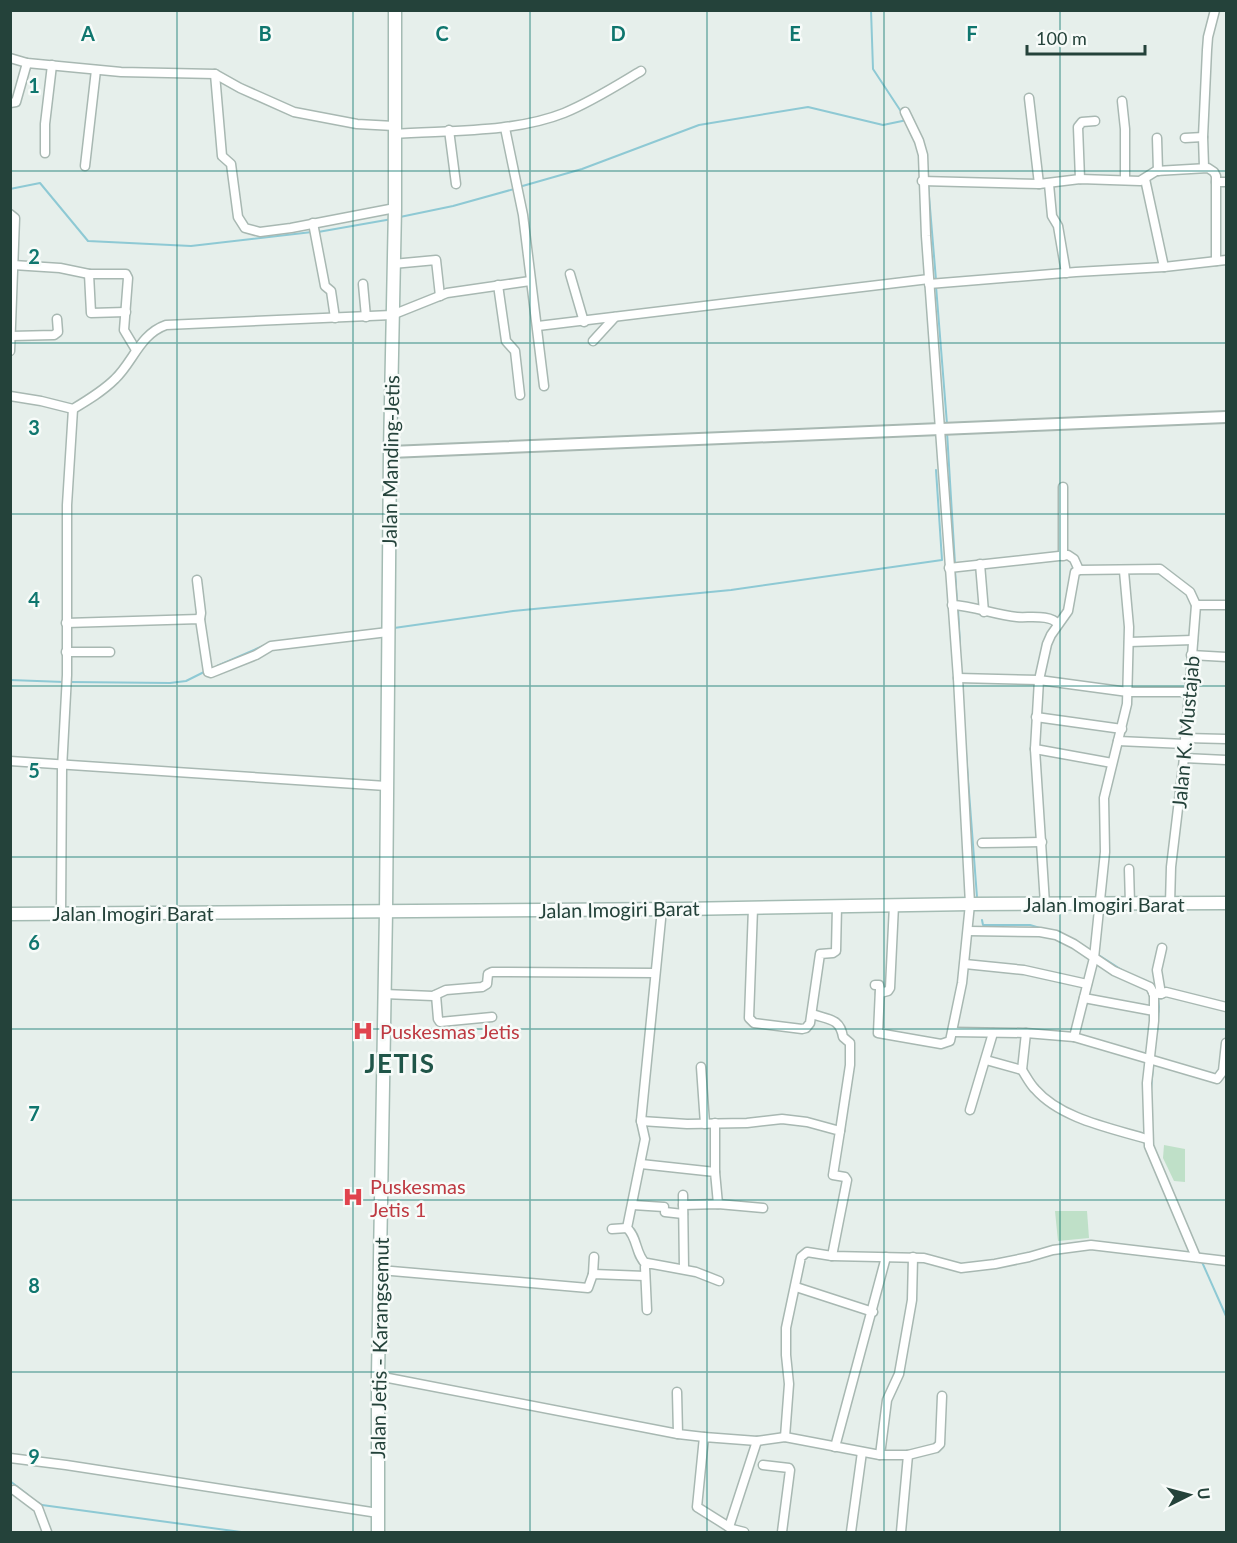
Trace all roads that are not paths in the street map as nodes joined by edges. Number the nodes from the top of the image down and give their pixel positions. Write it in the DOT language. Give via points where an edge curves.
graph roads {
  1 [pos="395,10"];
  2 [pos="1215,10"];
  3 [pos="10,58"];
  4 [pos="27,63"];
  5 [pos="52,65"];
  6 [pos="96,70"];
  7 [pos="641,71"];
  8 [pos="215,74"];
  9 [pos="1029,98"];
  10 [pos="1122,102"];
  11 [pos="10,104"];
  12 [pos="905,112"];
  13 [pos="1095,122"];
  14 [pos="505,128"];
  15 [pos="394,130"];
  16 [pos="449,130"];
  17 [pos="1203,137"];
  18 [pos="1157,138"];
  19 [pos="1185,138"];
  20 [pos="45,153"];
  21 [pos="85,166"];
  22 [pos="1204,167"];
  23 [pos="1158,171"];
  24 [pos="1080,179"];
  25 [pos="1145,179"];
  26 [pos="1125,180"];
  27 [pos="926,181"];
  28 [pos="1216,182"];
  29 [pos="1227,182"];
  30 [pos="456,184"];
  31 [pos="1039,184"];
  32 [pos="1049,184"];
  33 [pos="395,210"];
  34 [pos="10,214"];
  35 [pos="314,225"];
  36 [pos="1227,260"];
  37 [pos="1216,261"];
  38 [pos="393,264"];
  39 [pos="13,265"];
  40 [pos="1164,267"];
  41 [pos="1066,273"];
  42 [pos="89,274"];
  43 [pos="570,274"];
  44 [pos="530,281"];
  45 [pos="932,283"];
  46 [pos="363,284"];
  47 [pos="498,285"];
  48 [pos="440,296"];
  49 [pos="126,312"];
  50 [pos="392,315"];
  51 [pos="366,317"];
  52 [pos="335,318"];
  53 [pos="615,318"];
  54 [pos="57,319"];
  55 [pos="584,322"];
  56 [pos="538,326"];
  57 [pos="11,336"];
  58 [pos="593,341"];
  59 [pos="133,346"];
  60 [pos="10,351"];
  61 [pos="544,386"];
  62 [pos="520,395"];
  63 [pos="10,396"];
  64 [pos="73,409"];
  65 [pos="1227,417"];
  66 [pos="946,429"];
  67 [pos="390,452"];
  68 [pos="1063,487"];
  69 [pos="1063,556"];
  70 [pos="980,564"];
  71 [pos="954,568"];
  72 [pos="1079,570"];
  73 [pos="1124,571"];
  74 [pos="197,580"];
  75 [pos="1196,604"];
  76 [pos="956,605"];
  77 [pos="1227,605"];
  78 [pos="984,612"];
  79 [pos="200,619"];
  80 [pos="66,623"];
  81 [pos="1058,624"];
  82 [pos="388,630"];
  83 [pos="1193,640"];
  84 [pos="1129,642"];
  85 [pos="66,652"];
  86 [pos="110,652"];
  87 [pos="1191,655"];
  88 [pos="1227,657"];
  89 [pos="963,677"];
  90 [pos="1039,680"];
  91 [pos="1128,692"];
  92 [pos="1188,692"];
  93 [pos="1036,717"];
  94 [pos="1122,729"];
  95 [pos="1227,739"];
  96 [pos="1118,741"];
  97 [pos="1185,741"];
  98 [pos="1035,749"];
  99 [pos="1184,758"];
  100 [pos="1227,760"];
  101 [pos="10,761"];
  102 [pos="1112,763"];
  103 [pos="63,764"];
  104 [pos="386,786"];
  105 [pos="1042,842"];
  106 [pos="981,843"];
  107 [pos="1129,869"];
  108 [pos="1100,903"];
  109 [pos="1227,903"];
  110 [pos="970,904"];
  111 [pos="1045,904"];
  112 [pos="1130,904"];
  113 [pos="1170,904"];
  114 [pos="894,905"];
  115 [pos="837,906"];
  116 [pos="753,908"];
  117 [pos="662,909"];
  118 [pos="386,911"];
  119 [pos="61,913"];
  120 [pos="10,914"];
  121 [pos="968,931"];
  122 [pos="1162,948"];
  123 [pos="1095,954"];
  124 [pos="964,964"];
  125 [pos="655,973"];
  126 [pos="1088,984"];
  127 [pos="1157,993"];
  128 [pos="384,994"];
  129 [pos="436,995"];
  130 [pos="1084,998"];
  131 [pos="1227,1007"];
  132 [pos="1154,1011"];
  133 [pos="812,1014"];
  134 [pos="492,1017"];
  135 [pos="953,1032"];
  136 [pos="993,1033"];
  137 [pos="1026,1033"];
  138 [pos="1074,1037"];
  139 [pos="1227,1043"];
  140 [pos="1150,1059"];
  141 [pos="986,1060"];
  142 [pos="701,1067"];
  143 [pos="1022,1070"];
  144 [pos="970,1110"];
  145 [pos="641,1121"];
  146 [pos="715,1123"];
  147 [pos="705,1124"];
  148 [pos="840,1131"];
  149 [pos="1148,1139"];
  150 [pos="641,1164"];
  151 [pos="715,1172"];
  152 [pos="683,1195"];
  153 [pos="718,1204"];
  154 [pos="633,1205"];
  155 [pos="763,1208"];
  156 [pos="683,1209"];
  157 [pos="627,1228"];
  158 [pos="612,1229"];
  159 [pos="832,1256"];
  160 [pos="594,1257"];
  161 [pos="886,1257"];
  162 [pos="913,1257"];
  163 [pos="1199,1258"];
  164 [pos="1227,1261"];
  165 [pos="646,1264"];
  166 [pos="684,1269"];
  167 [pos="380,1270"];
  168 [pos="593,1274"];
  169 [pos="645,1276"];
  170 [pos="719,1281"];
  171 [pos="796,1287"];
  172 [pos="647,1310"];
  173 [pos="873,1312"];
  174 [pos="378,1376"];
  175 [pos="677,1392"];
  176 [pos="942,1396"];
  177 [pos="678,1434"];
  178 [pos="704,1437"];
  179 [pos="784,1437"];
  180 [pos="757,1441"];
  181 [pos="835,1447"];
  182 [pos="862,1452"];
  183 [pos="880,1455"];
  184 [pos="908,1455"];
  185 [pos="10,1458"];
  186 [pos="763,1465"];
  187 [pos="14,1490"];
  188 [pos="378,1513"];
  189 [pos="729,1527"];
  190 [pos="47,1533"];
  191 [pos="378,1533"];
  192 [pos="744,1533"];
  193 [pos="782,1533"];
  194 [pos="851,1533"];
  195 [pos="901,1533"];
  1 -- 15 [label="main road, Jalan Manding-Jetis"];
  2 -- 17 [label="street" via="1208,37"];
  3 -- 4 [label="street"];
  4 -- 5 [label="street"];
  4 -- 11 [label="street" via="16,102"];
  5 -- 6 [label="street"];
  5 -- 20 [label="street"];
  6 -- 8 [label="street"];
  6 -- 21 [label="street"];
  7 -- 14 [label="street" via="563,114"];
  8 -- 15 [label="street" via="294,112"];
  8 -- 35 [label="street" via="222,156 231,164 238,217 244,228 260,232"];
  9 -- 31 [label="street"];
  10 -- 26 [label="street"];
  12 -- 27 [label="street" via="921,148"];
  13 -- 24 [label="street" via="1082,122 1077,127"];
  14 -- 16 [label="street"];
  14 -- 44 [label="street"];
  15 -- 16 [label="street"];
  15 -- 33 [label="main road, Jalan Manding-Jetis"];
  16 -- 30 [label="street"];
  17 -- 19 [label="street"];
  17 -- 22 [label="street"];
  18 -- 23 [label="street"];
  22 -- 23 [label="street"];
  22 -- 28 [label="street" via="1214,172"];
  23 -- 25 [label="street"];
  24 -- 26 [label="street"];
  24 -- 32 [label="street"];
  25 -- 26 [label="street"];
  25 -- 40 [label="street"];
  27 -- 31 [label="street"];
  27 -- 45 [label="street"];
  28 -- 29 [label="street"];
  28 -- 37 [label="street"];
  31 -- 32 [label="street"];
  32 -- 41 [label="street" via="1052,216 1058,226"];
  33 -- 35 [label="street"];
  33 -- 38 [label="main road, Jalan Manding-Jetis"];
  34 -- 39 [label="street" via="15,218"];
  35 -- 52 [label="street"];
  36 -- 37 [label="street"];
  37 -- 40 [label="street"];
  38 -- 48 [label="street" via="435,260"];
  38 -- 50 [label="main road, Jalan Manding-Jetis"];
  39 -- 42 [label="street"];
  39 -- 57 [label="street"];
  40 -- 41 [label="street"];
  41 -- 45 [label="street"];
  42 -- 49 [label="street" via="91,313"];
  42 -- 49 [label="street" via="127,275"];
  43 -- 55 [label="street"];
  44 -- 47 [label="street"];
  44 -- 56 [label="street"];
  45 -- 53 [label="street"];
  45 -- 66 [label="street"];
  46 -- 51 [label="street"];
  47 -- 48 [label="street"];
  47 -- 62 [label="street" via="506,341 515,351"];
  48 -- 50 [label="street"];
  49 -- 59 [label="street" via="124,330"];
  50 -- 51 [label="street"];
  50 -- 67 [label="main road, Jalan Manding-Jetis"];
  51 -- 52 [label="street"];
  52 -- 59 [label="street" via="166,325"];
  53 -- 55 [label="street"];
  53 -- 58 [label="street"];
  54 -- 57 [label="street" via="58,332 54,335"];
  55 -- 56 [label="street"];
  56 -- 61 [label="street"];
  57 -- 60 [label="street"];
  59 -- 64 [label="street" via="117,378"];
  63 -- 64 [label="street"];
  64 -- 80 [label="street"];
  65 -- 66 [label="street"];
  66 -- 67 [label="street"];
  66 -- 71 [label="street"];
  67 -- 82 [label="main road, Jalan Manding-Jetis"];
  68 -- 69 [label="street"];
  69 -- 70 [label="street"];
  69 -- 72 [label="street" via="1072,557"];
  70 -- 71 [label="street"];
  70 -- 78 [label="street"];
  71 -- 76 [label="street"];
  72 -- 73 [label="street"];
  72 -- 81 [label="street" via="1073,574 1067,615"];
  73 -- 75 [label="street" via="1166,572 1190,592"];
  73 -- 84 [label="street"];
  74 -- 79 [label="street"];
  75 -- 77 [label="street"];
  75 -- 83 [label="street, Jalan K. Mustajab"];
  76 -- 78 [label="street"];
  76 -- 89 [label="street"];
  78 -- 81 [label="street" via="1051,619"];
  79 -- 80 [label="street"];
  79 -- 82 [label="street" via="211,673 271,646"];
  80 -- 85 [label="street"];
  81 -- 90 [label="street" via="1044,652"];
  82 -- 104 [label="main road, Jalan Manding-Jetis"];
  83 -- 84 [label="street"];
  83 -- 87 [label="street, Jalan K. Mustajab"];
  84 -- 91 [label="street"];
  85 -- 86 [label="street"];
  85 -- 103 [label="street"];
  87 -- 88 [label="street"];
  87 -- 92 [label="street, Jalan K. Mustajab"];
  89 -- 90 [label="street"];
  89 -- 110 [label="street"];
  90 -- 91 [label="street"];
  90 -- 93 [label="street"];
  91 -- 92 [label="street"];
  91 -- 94 [label="street"];
  92 -- 97 [label="street, Jalan K. Mustajab"];
  93 -- 94 [label="street"];
  93 -- 98 [label="street"];
  94 -- 96 [label="street"];
  95 -- 97 [label="street"];
  96 -- 97 [label="street"];
  96 -- 102 [label="street"];
  97 -- 99 [label="street, Jalan K. Mustajab"];
  98 -- 102 [label="street"];
  98 -- 105 [label="street"];
  99 -- 100 [label="street"];
  99 -- 113 [label="street, Jalan K. Mustajab"];
  101 -- 103 [label="street"];
  102 -- 108 [label="street" via="1104,798 1105,852"];
  103 -- 104 [label="street"];
  103 -- 119 [label="street"];
  104 -- 118 [label="main road, Jalan Manding-Jetis"];
  105 -- 106 [label="street"];
  105 -- 111 [label="street"];
  107 -- 112 [label="street"];
  108 -- 111 [label="main road, Jalan Imogiri Barat"];
  108 -- 112 [label="main road, Jalan Imogiri Barat"];
  108 -- 123 [label="street"];
  109 -- 113 [label="main road, Jalan Imogiri Barat"];
  110 -- 111 [label="main road, Jalan Imogiri Barat"];
  110 -- 114 [label="main road, Jalan Imogiri Barat"];
  110 -- 121 [label="street"];
  112 -- 113 [label="main road, Jalan Imogiri Barat"];
  114 -- 115 [label="main road, Jalan Imogiri Barat"];
  114 -- 135 [label="street" via="890,988 878,989 878,1034 941,1044 950,1041"];
  115 -- 116 [label="main road, Jalan Imogiri Barat"];
  115 -- 133 [label="street" via="836,951 819,956"];
  116 -- 117 [label="main road, Jalan Imogiri Barat"];
  116 -- 133 [label="street" via="749,1018 754,1023 806,1028"];
  117 -- 118 [label="main road, Jalan Imogiri Barat"];
  117 -- 125 [label="street"];
  118 -- 119 [label="main road, Jalan Imogiri Barat"];
  118 -- 128 [label="main road, Jalan Jetis - Karangsemut"];
  119 -- 120 [label="main road, Jalan Imogiri Barat"];
  121 -- 123 [label="street" via="1048,933"];
  121 -- 124 [label="street"];
  122 -- 127 [label="street"];
  123 -- 126 [label="street"];
  123 -- 127 [label="street" via="1114,971"];
  124 -- 126 [label="street" via="1024,970"];
  124 -- 135 [label="street"];
  125 -- 129 [label="street" via="492,972 485,986 446,990"];
  125 -- 145 [label="street"];
  126 -- 130 [label="street"];
  127 -- 131 [label="street"];
  127 -- 132 [label="street"];
  128 -- 129 [label="street"];
  128 -- 167 [label="main road, Jalan Jetis - Karangsemut"];
  129 -- 134 [label="street" via="440,1022"];
  130 -- 132 [label="street"];
  130 -- 138 [label="street"];
  132 -- 140 [label="street"];
  133 -- 148 [label="street" via="840,1025 843,1037 850,1043"];
  135 -- 136 [label="street"];
  136 -- 137 [label="street"];
  136 -- 141 [label="street"];
  137 -- 138 [label="street"];
  137 -- 143 [label="street"];
  138 -- 140 [label="street"];
  139 -- 140 [label="street" via="1223,1071 1217,1079"];
  140 -- 149 [label="street"];
  141 -- 143 [label="street"];
  141 -- 144 [label="street"];
  142 -- 147 [label="street"];
  143 -- 149 [label="street" via="1036,1090 1083,1120"];
  145 -- 147 [label="street"];
  145 -- 150 [label="street" via="645,1139"];
  146 -- 147 [label="street"];
  146 -- 148 [label="street" via="782,1119"];
  146 -- 151 [label="street"];
  148 -- 159 [label="street" via="833,1175 848,1180"];
  149 -- 163 [label="street"];
  150 -- 151 [label="street"];
  150 -- 154 [label="street"];
  151 -- 153 [label="street"];
  152 -- 156 [label="street"];
  153 -- 155 [label="street"];
  153 -- 156 [label="street"];
  154 -- 156 [label="street"];
  154 -- 157 [label="street"];
  156 -- 166 [label="street"];
  157 -- 158 [label="street"];
  157 -- 165 [label="street" via="635,1239 639,1258"];
  159 -- 161 [label="street"];
  159 -- 171 [label="street" via="803,1254"];
  160 -- 168 [label="street"];
  161 -- 162 [label="street"];
  161 -- 173 [label="street"];
  162 -- 163 [label="street" via="961,1268 1091,1245"];
  162 -- 183 [label="street" via="912,1300 901,1364 887,1400"];
  163 -- 164 [label="street"];
  165 -- 166 [label="street"];
  165 -- 169 [label="street"];
  166 -- 170 [label="street"];
  167 -- 168 [label="street" via="586,1288"];
  167 -- 174 [label="main road, Jalan Jetis - Karangsemut"];
  168 -- 169 [label="street"];
  169 -- 172 [label="street"];
  171 -- 173 [label="street"];
  171 -- 179 [label="street" via="786,1328 789,1384"];
  173 -- 181 [label="street"];
  174 -- 177 [label="street"];
  174 -- 188 [label="main road, Jalan Jetis - Karangsemut"];
  175 -- 177 [label="street"];
  176 -- 184 [label="street" via="940,1444"];
  177 -- 178 [label="street"];
  178 -- 180 [label="street"];
  178 -- 189 [label="street" via="697,1507"];
  179 -- 180 [label="street"];
  179 -- 181 [label="street"];
  180 -- 189 [label="street"];
  181 -- 182 [label="street"];
  182 -- 183 [label="street"];
  182 -- 194 [label="street"];
  183 -- 184 [label="street"];
  184 -- 195 [label="street"];
  185 -- 188 [label="street"];
  186 -- 193 [label="street" via="790,1470"];
  187 -- 190 [label="street" via="38,1508"];
  188 -- 191 [label="main road, Jalan Jetis - Karangsemut"];
  189 -- 192 [label="street"];
}
